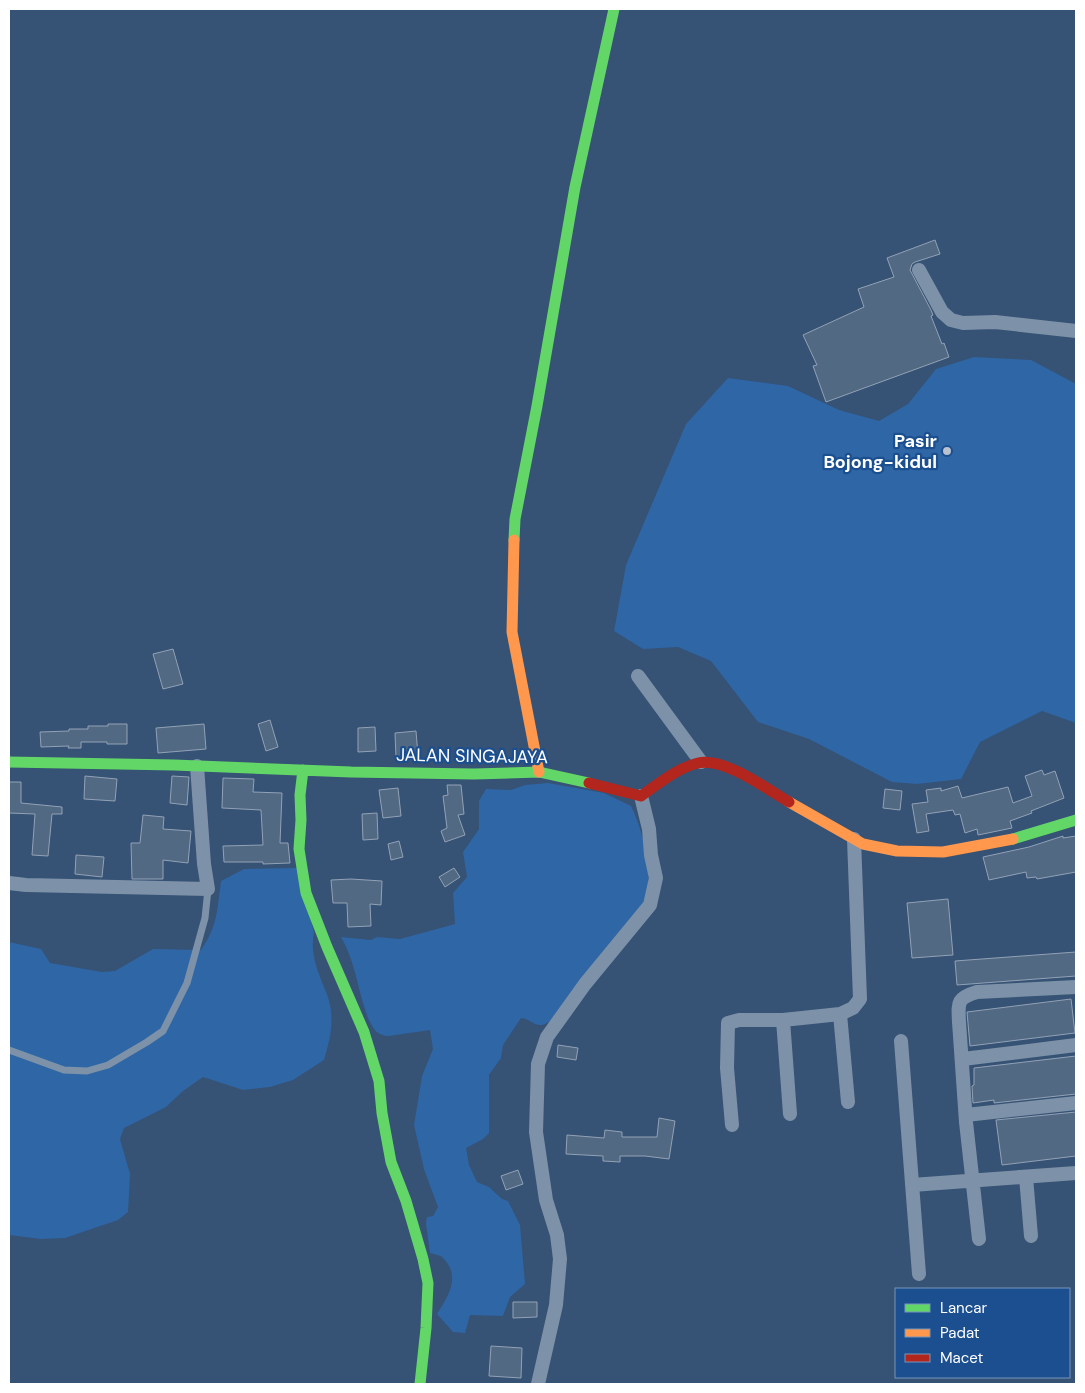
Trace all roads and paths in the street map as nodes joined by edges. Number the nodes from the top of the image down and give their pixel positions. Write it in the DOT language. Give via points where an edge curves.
graph roads {
  1 [pos="614,9"];
  2 [pos="919,270"];
  3 [pos="1076,331"];
  4 [pos="638,676"];
  5 [pos="9,762"];
  6 [pos="701,762"];
  7 [pos="197,766"];
  8 [pos="303,770"];
  9 [pos="539,772"];
  10 [pos="641,796"];
  11 [pos="1076,820"];
  12 [pos="854,839"];
  13 [pos="9,883"];
  14 [pos="208,888"];
  15 [pos="1076,986"];
  16 [pos="840,1014"];
  17 [pos="782,1020"];
  18 [pos="901,1041"];
  19 [pos="1076,1045"];
  20 [pos="9,1050"];
  21 [pos="963,1059"];
  22 [pos="848,1102"];
  23 [pos="1076,1103"];
  24 [pos="790,1114"];
  25 [pos="966,1115"];
  26 [pos="732,1125"];
  27 [pos="1076,1173"];
  28 [pos="1026,1177"];
  29 [pos="973,1181"];
  30 [pos="912,1185"];
  31 [pos="1031,1236"];
  32 [pos="979,1239"];
  33 [pos="919,1274"];
  34 [pos="420,1384"];
  35 [pos="538,1384"];
  1 -- 9 [label="street" via="575,188 515,519 512,632"];
  2 -- 3 [label="street" via="942,312 951,320"];
  4 -- 6 [label="street"];
  5 -- 7 [label="street, JALAN SINGAJAYA"];
  6 -- 10 [label="street" via="664,780"];
  6 -- 12 [label="street" via="734,770"];
  7 -- 8 [label="street, JALAN SINGAJAYA"];
  7 -- 14 [label="street"];
  8 -- 9 [label="street, JALAN SINGAJAYA" via="474,774"];
  8 -- 34 [label="street" via="299,849 306,893 366,1040 379,1081 391,1162 406,1201 428,1283"];
  9 -- 10 [label="street, JALAN SINGAJAYA"];
  10 -- 35 [label="street" via="656,878 650,905 585,984 547,1037 538,1064 536,1132 546,1200 560,1259 556,1305"];
  11 -- 12 [label="street" via="1018,838 944,852 897,851"];
  12 -- 16 [label="street" via="860,999 853,1008"];
  13 -- 14 [label="street"];
  14 -- 20 [label="lane" via="205,918 187,983 163,1031 108,1065 87,1071 64,1070"];
  15 -- 21 [label="street" via="978,992 961,998"];
  16 -- 17 [label="street"];
  16 -- 22 [label="street"];
  17 -- 24 [label="street"];
  17 -- 26 [label="street" via="728,1023 727,1068"];
  18 -- 30 [label="street"];
  19 -- 21 [label="street"];
  21 -- 25 [label="street"];
  23 -- 25 [label="street"];
  25 -- 29 [label="street"];
  27 -- 28 [label="street"];
  28 -- 29 [label="street"];
  28 -- 31 [label="street"];
  29 -- 30 [label="street"];
  29 -- 32 [label="street"];
  30 -- 33 [label="street"];
}
